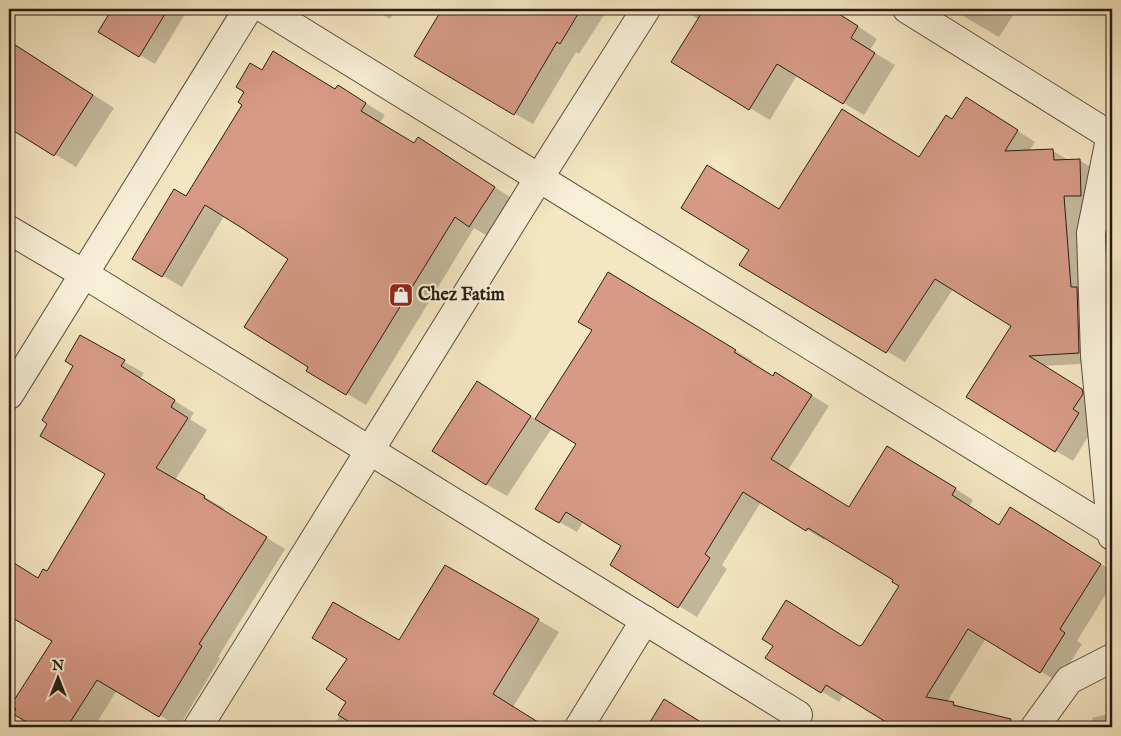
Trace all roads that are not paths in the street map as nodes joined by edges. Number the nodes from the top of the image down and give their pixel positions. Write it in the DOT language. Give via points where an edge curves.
graph roads {
  1 [pos="248,9"];
  2 [pos="265,9"];
  3 [pos="646,9"];
  4 [pos="907,9"];
  5 [pos="1112,132"];
  6 [pos="539,178"];
  7 [pos="9,230"];
  8 [pos="84,274"];
  9 [pos="9,395"];
  10 [pos="371,451"];
  11 [pos="1111,533"];
  12 [pos="645,620"];
  13 [pos="1112,658"];
  14 [pos="798,715"];
  15 [pos="198,727"];
  16 [pos="579,727"];
  17 [pos="1034,727"];
  1 -- 8 [label="street"];
  2 -- 6 [label="street"];
  3 -- 6 [label="street"];
  4 -- 5 [label="street"];
  5 -- 11 [label="street" via="1091,233 1095,356"];
  6 -- 10 [label="street"];
  6 -- 11 [label="street"];
  7 -- 8 [label="street"];
  8 -- 9 [label="street"];
  8 -- 10 [label="street"];
  10 -- 12 [label="street"];
  10 -- 15 [label="street"];
  12 -- 14 [label="street"];
  12 -- 16 [label="street"];
  13 -- 17 [label="street" via="1069,680"];
}
